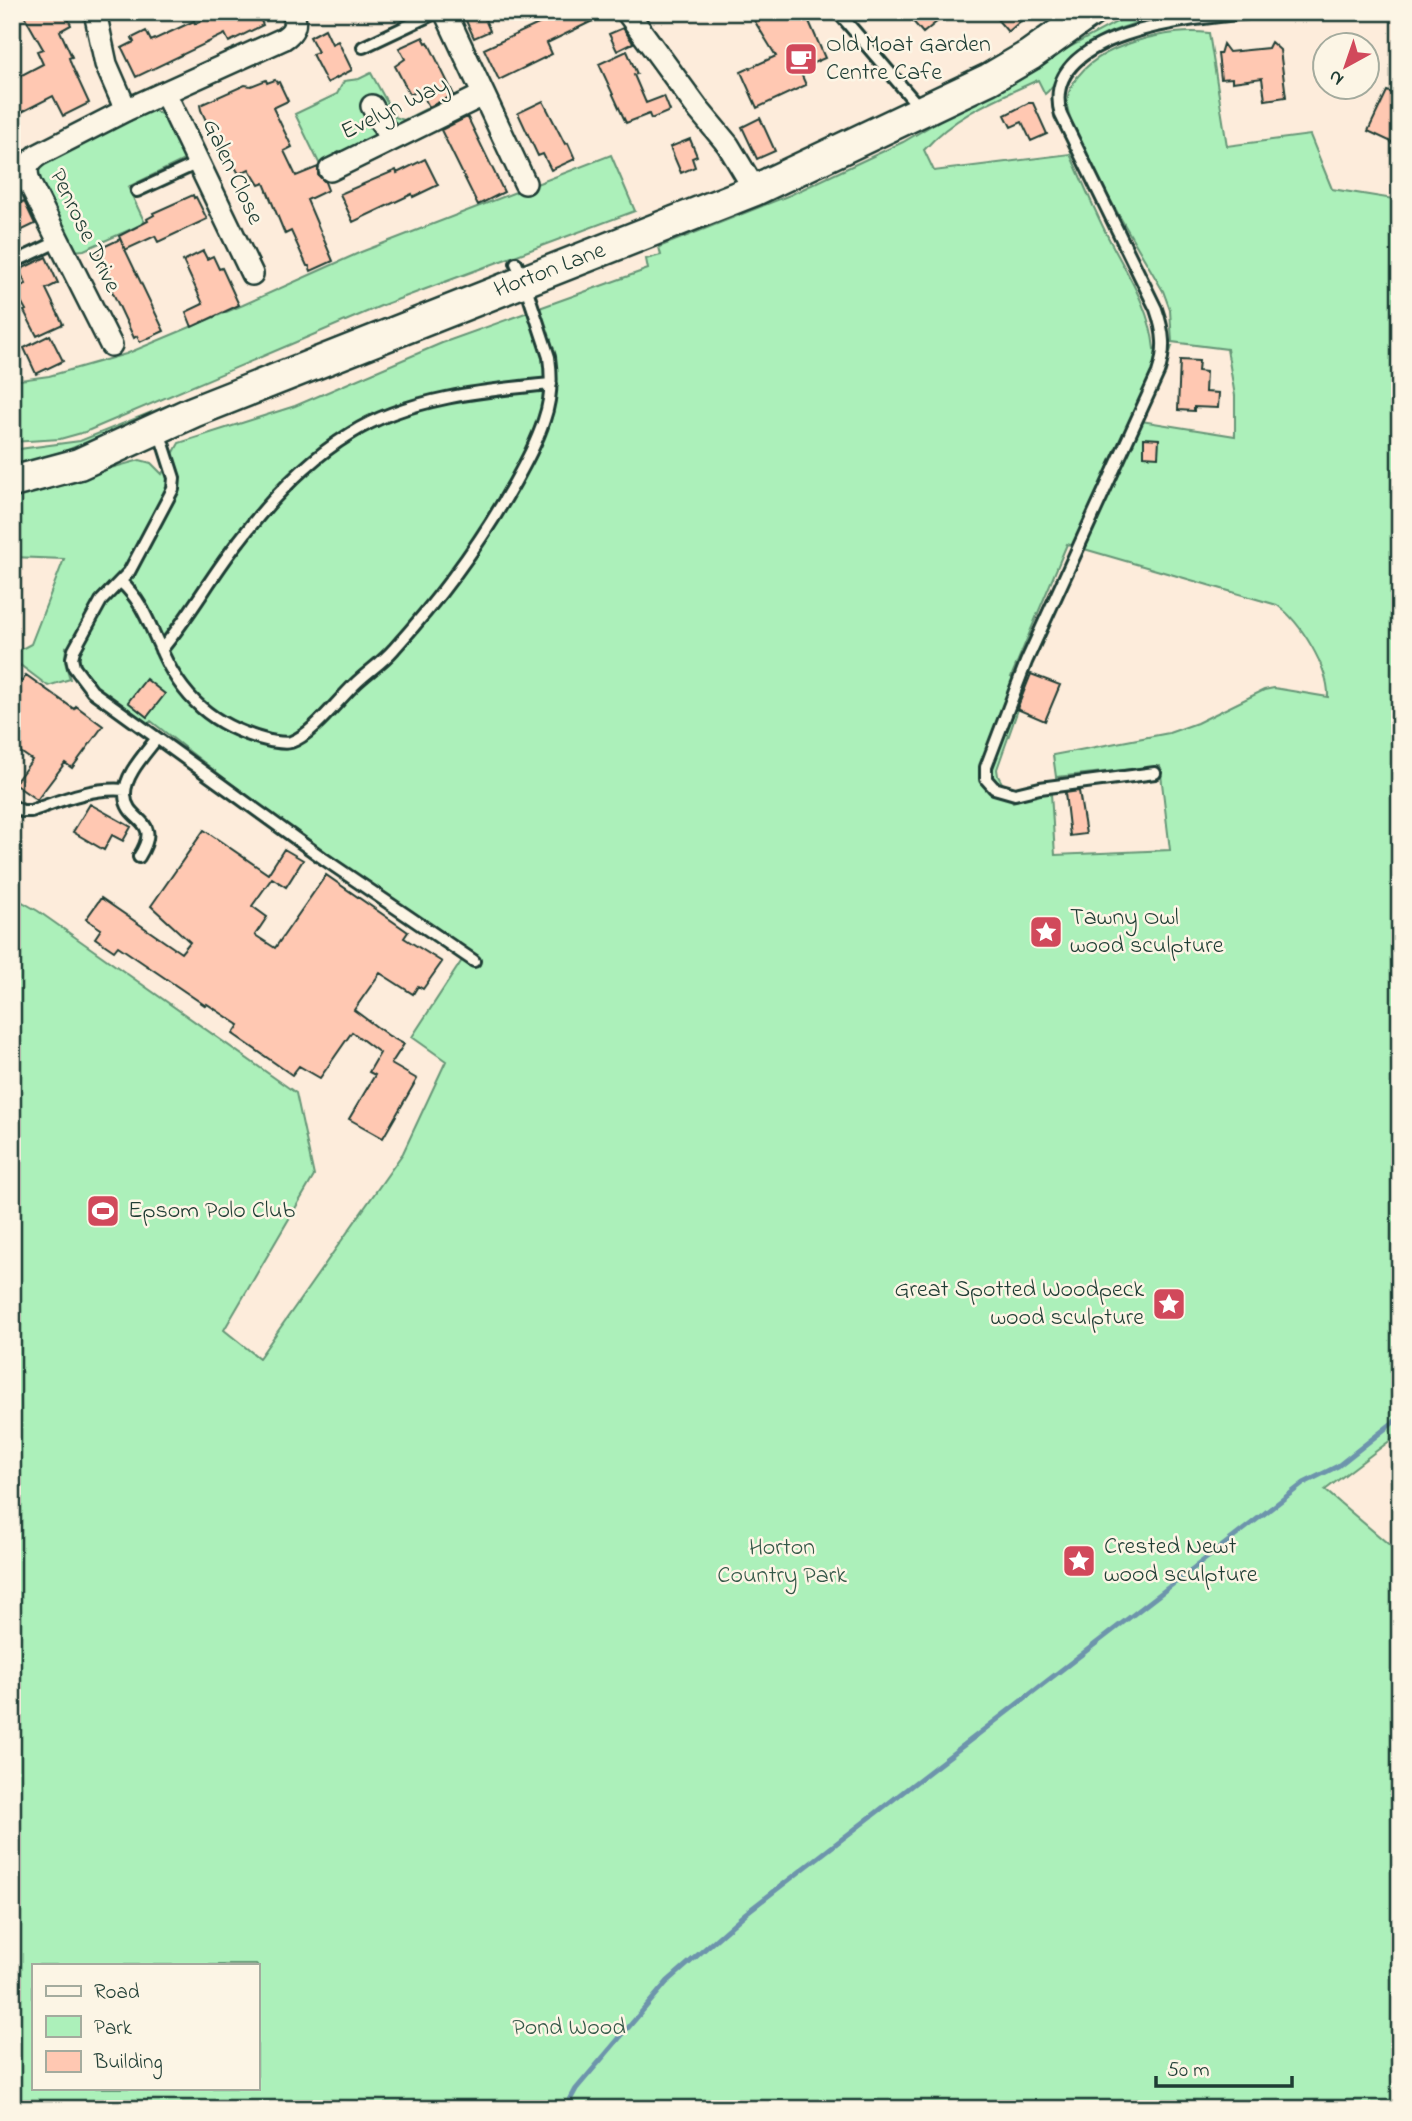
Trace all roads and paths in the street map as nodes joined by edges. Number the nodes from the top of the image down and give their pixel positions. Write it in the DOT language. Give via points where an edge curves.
graph roads {
  1 [pos="95,12"];
  2 [pos="293,12"];
  3 [pos="437,12"];
  4 [pos="445,12"];
  5 [pos="627,12"];
  6 [pos="838,12"];
  7 [pos="1105,12"];
  8 [pos="1260,12"];
  9 [pos="1082,19"];
  10 [pos="363,47"];
  11 [pos="165,93"];
  12 [pos="484,95"];
  13 [pos="372,106"];
  14 [pos="126,110"];
  15 [pos="922,110"];
  16 [pos="391,140"];
  17 [pos="198,163"];
  18 [pos="330,170"];
  19 [pos="525,183"];
  20 [pos="755,190"];
  21 [pos="137,191"];
  22 [pos="59,241"];
  23 [pos="12,263"];
  24 [pos="520,272"];
  25 [pos="251,274"];
  26 [pos="111,345"];
  27 [pos="551,384"];
  28 [pos="158,428"];
  29 [pos="12,482"];
  30 [pos="121,582"];
  31 [pos="160,650"];
  32 [pos="157,738"];
  33 [pos="1155,773"];
  34 [pos="125,790"];
  35 [pos="12,806"];
  36 [pos="139,857"];
  37 [pos="474,961"];
  1 -- 14 [label="street" via="108,71"];
  2 -- 11 [label="street" via="295,27 285,38"];
  3 -- 10 [label="lane"];
  4 -- 12 [label="street, Evelyn Way"];
  5 -- 20 [label="street" via="728,145"];
  6 -- 15 [label="lane"];
  7 -- 9 [label="street, Horton Lane"];
  8 -- 33 [label="lane" via="1159,26 1113,39 1072,66 1058,95 1061,115 1156,309 1164,352 1026,662 986,767 986,779 994,788 1015,794"];
  9 -- 15 [label="street, Horton Lane" via="989,79"];
  11 -- 14 [label="street"];
  11 -- 17 [label="street, Galen Close"];
  12 -- 16 [label="street, Evelyn Way"];
  12 -- 19 [label="street, Evelyn Way"];
  13 -- 16 [label="street"];
  14 -- 22 [label="street, Penrose Drive" via="38,155 27,166 30,184"];
  15 -- 20 [label="street, Horton Lane"];
  16 -- 18 [label="street, Evelyn Way"];
  17 -- 21 [label="lane"];
  17 -- 25 [label="street, Galen Close"];
  20 -- 24 [label="street, Horton Lane"];
  22 -- 23 [label="lane"];
  22 -- 26 [label="street, Penrose Drive"];
  24 -- 27 [label="lane" via="550,357"];
  24 -- 28 [label="street, Horton Lane"];
  27 -- 31 [label="lane" via="427,404 390,414 350,433 273,500"];
  27 -- 31 [label="lane" via="545,417 527,460 456,575 392,652 298,738 272,741 204,710 181,688"];
  28 -- 29 [label="street, Horton Lane" via="79,464"];
  28 -- 30 [label="lane" via="175,484"];
  30 -- 31 [label="lane" via="141,604"];
  30 -- 32 [label="lane" via="97,606 74,650 73,664 92,691"];
  32 -- 34 [label="lane"];
  32 -- 37 [label="lane"];
  34 -- 35 [label="lane" via="82,793 31,811"];
  34 -- 36 [label="lane" via="126,801 149,835"];
}
